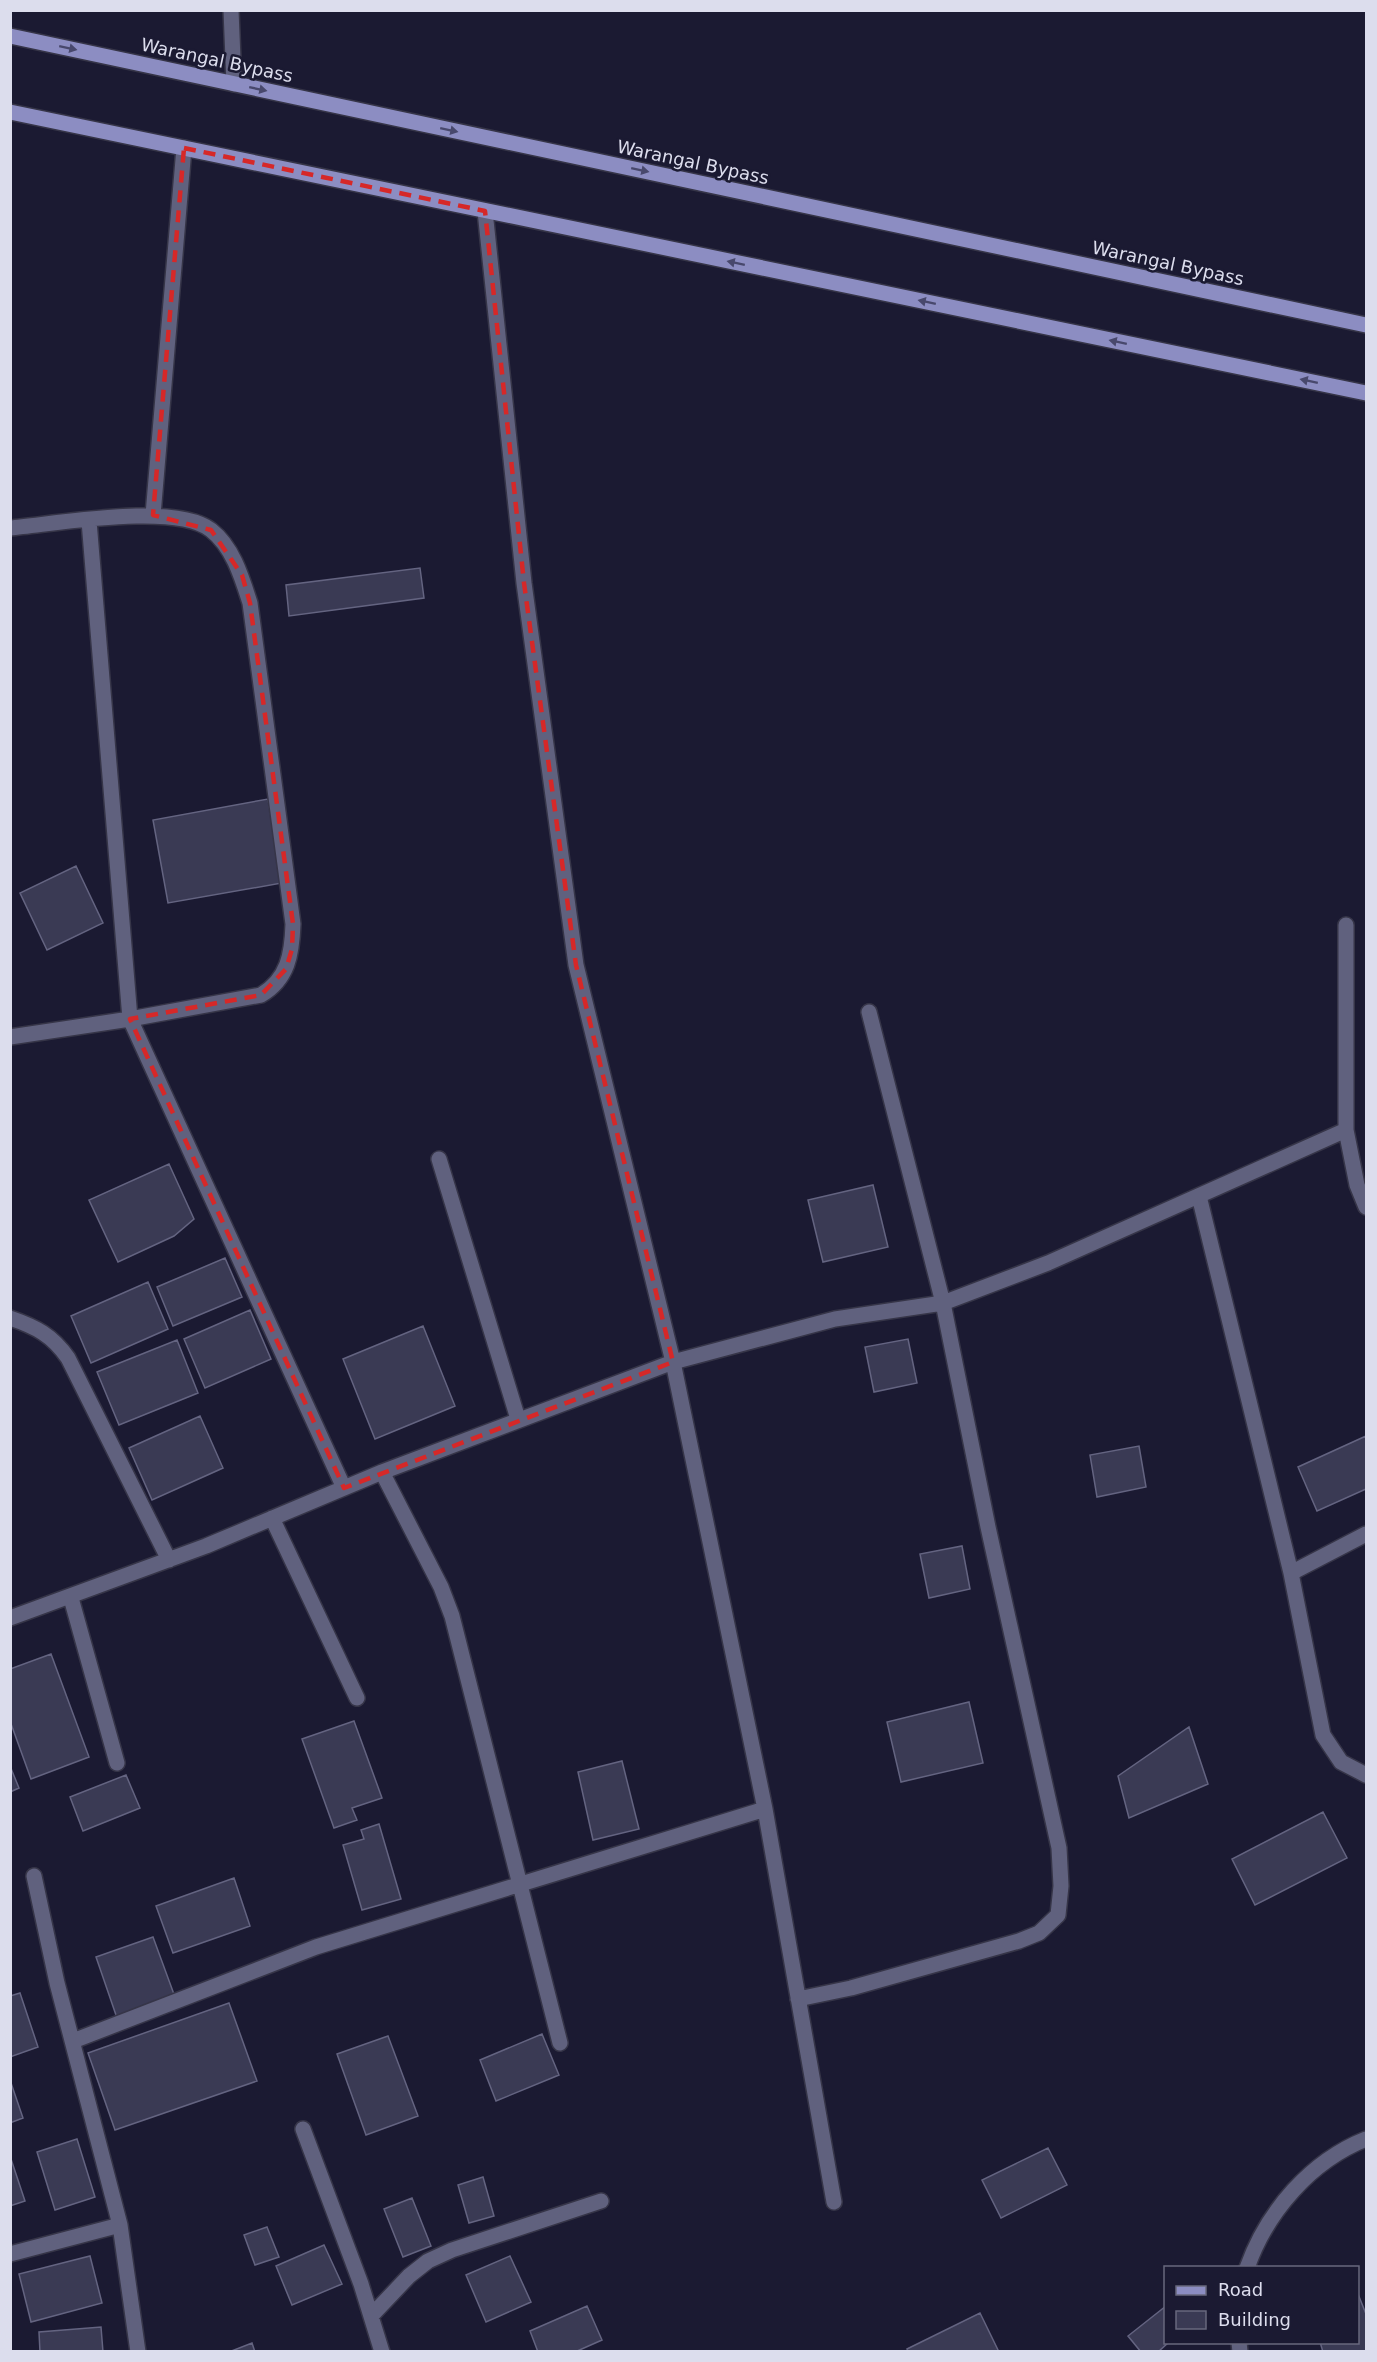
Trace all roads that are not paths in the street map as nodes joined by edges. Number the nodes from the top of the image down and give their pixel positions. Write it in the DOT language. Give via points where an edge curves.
graph roads {
  1 [pos="231,10"];
  2 [pos="10,36"];
  3 [pos="234,84"];
  4 [pos="10,112"];
  5 [pos="184,148"];
  6 [pos="486,211"];
  7 [pos="1366,325"];
  8 [pos="1366,393"];
  9 [pos="153,515"];
  10 [pos="89,521"];
  11 [pos="10,528"];
  12 [pos="1346,925"];
  13 [pos="869,1012"];
  14 [pos="130,1019"];
  15 [pos="10,1037"];
  16 [pos="1346,1130"];
  17 [pos="439,1159"];
  18 [pos="1199,1196"];
  19 [pos="1366,1207"];
  20 [pos="943,1303"];
  21 [pos="10,1318"];
  22 [pos="673,1362"];
  23 [pos="518,1419"];
  24 [pos="382,1472"];
  25 [pos="344,1488"];
  26 [pos="272,1518"];
  27 [pos="1366,1534"];
  28 [pos="169,1560"];
  29 [pos="1291,1573"];
  30 [pos="71,1598"];
  31 [pos="10,1618"];
  32 [pos="357,1698"];
  33 [pos="117,1763"];
  34 [pos="1366,1775"];
  35 [pos="765,1809"];
  36 [pos="34,1876"];
  37 [pos="520,1884"];
  38 [pos="798,1999"];
  39 [pos="73,2041"];
  40 [pos="561,2043"];
  41 [pos="303,2129"];
  42 [pos="1366,2139"];
  43 [pos="601,2201"];
  44 [pos="834,2202"];
  45 [pos="120,2225"];
  46 [pos="10,2254"];
  47 [pos="1248,2266"];
  48 [pos="372,2315"];
  49 [pos="138,2352"];
  50 [pos="382,2352"];
  1 -- 3 [label="street"];
  2 -- 3 [label="main road, Warangal Bypass, one-way"];
  3 -- 7 [label="main road, Warangal Bypass, one-way"];
  4 -- 5 [label="main road"];
  5 -- 6 [label="main road"];
  5 -- 9 [label="street"];
  8 -- 6 [label="main road, one-way"];
  6 -- 22 [label="street" via="524,584 576,964"];
  9 -- 10 [label="street"];
  9 -- 14 [label="street" via="183,519 211,530 242,575 250,603 290,902 292,949 286,969 273,988 261,995"];
  10 -- 11 [label="street"];
  10 -- 14 [label="street"];
  12 -- 16 [label="street"];
  13 -- 20 [label="street"];
  14 -- 15 [label="street"];
  14 -- 25 [label="street"];
  16 -- 18 [label="street"];
  16 -- 19 [label="street" via="1357,1185"];
  17 -- 23 [label="street"];
  18 -- 20 [label="street" via="1048,1263"];
  18 -- 29 [label="street"];
  20 -- 22 [label="street" via="835,1319"];
  20 -- 38 [label="street" via="1059,1848 1058,1915 1038,1933 1019,1941"];
  21 -- 28 [label="street" via="39,1328 56,1341 68,1358"];
  22 -- 23 [label="street"];
  22 -- 35 [label="street"];
  23 -- 24 [label="street"];
  24 -- 25 [label="street"];
  24 -- 37 [label="street" via="452,1616"];
  25 -- 26 [label="street"];
  26 -- 28 [label="street"];
  26 -- 32 [label="street"];
  27 -- 29 [label="street"];
  28 -- 30 [label="street"];
  29 -- 34 [label="street" via="1323,1735 1341,1762"];
  30 -- 31 [label="street"];
  30 -- 33 [label="street"];
  35 -- 37 [label="street"];
  35 -- 38 [label="street"];
  36 -- 39 [label="street"];
  37 -- 39 [label="street" via="316,1947"];
  37 -- 40 [label="street"];
  38 -- 44 [label="street"];
  39 -- 45 [label="street"];
  41 -- 48 [label="street"];
  42 -- 47 [label="street" via="1345,2148 1301,2179 1266,2230"];
  43 -- 48 [label="street" via="428,2261"];
  45 -- 46 [label="street"];
  45 -- 49 [label="street"];
  48 -- 50 [label="street"];
}
